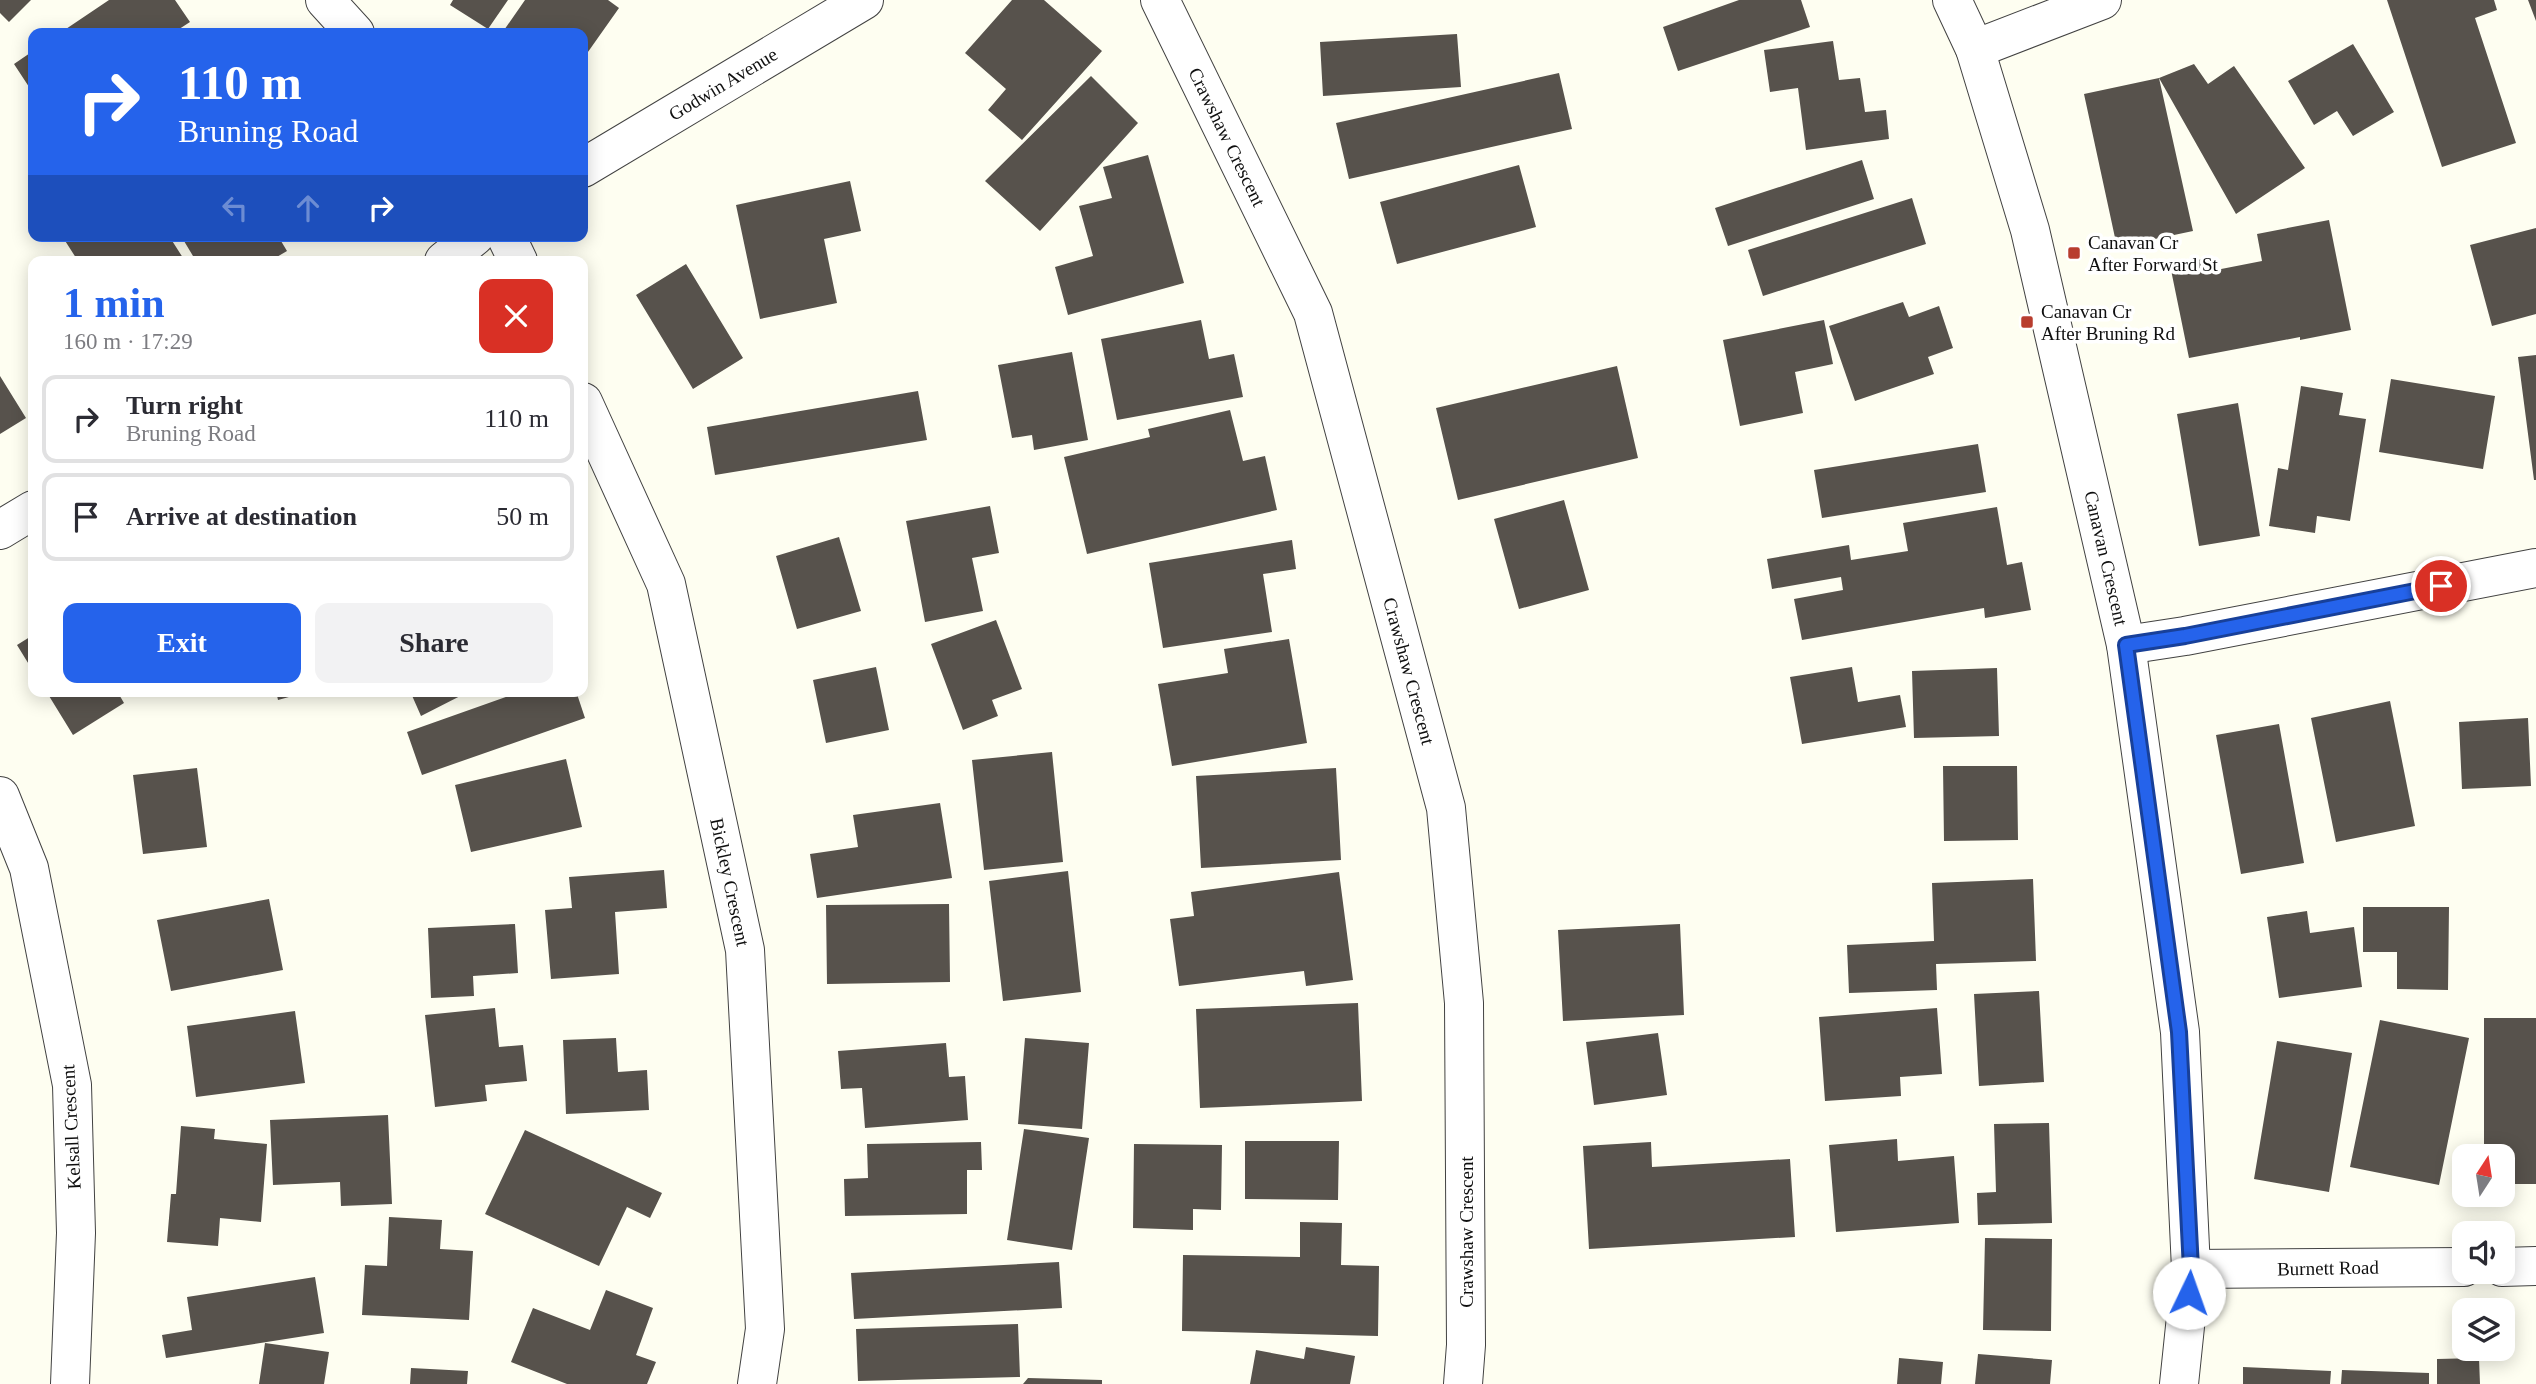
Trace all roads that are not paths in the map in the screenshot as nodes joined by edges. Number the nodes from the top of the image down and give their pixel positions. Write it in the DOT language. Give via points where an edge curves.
graph roads {
  1 [pos="325,0"];
  2 [pos="864,0"];
  3 [pos="1160,0"];
  4 [pos="1952,0"];
  5 [pos="2102,0"];
  6 [pos="350,28"];
  7 [pos="1975,49"];
  8 [pos="588,164"];
  9 [pos="468,242"];
  10 [pos="450,256"];
  11 [pos="588,413"];
  12 [pos="28,513"];
  13 [pos="0,530"];
  14 [pos="2536,568"];
  15 [pos="2126,645"];
  16 [pos="0,796"];
  17 [pos="2515,1266"];
  18 [pos="2536,1266"];
  19 [pos="2452,1267"];
  20 [pos="2191,1269"];
  21 [pos="70,1384"];
  22 [pos="757,1384"];
  23 [pos="1463,1384"];
  24 [pos="2179,1384"];
  1 -- 6 [label="street"];
  2 -- 8 [label="street, Godwin Avenue"];
  3 -- 23 [label="street, Crawshaw Crescent" via="1312,313 1446,808 1464,1003"];
  4 -- 7 [label="street, Canavan Crescent"];
  5 -- 7 [label="street"];
  7 -- 15 [label="street, Canavan Crescent" via="2030,230"];
  9 -- 10 [label="street"];
  11 -- 22 [label="street, Bickley Crescent" via="666,584 744,950 765,1329"];
  12 -- 13 [label="street"];
  14 -- 15 [label="street"];
  15 -- 20 [label="street, Canavan Crescent" via="2179,1032"];
  16 -- 21 [label="street, Kelsall Crescent" via="29,868 72,1085 76,1233"];
  17 -- 18 [label="street"];
  19 -- 20 [label="street, Burnett Road"];
  20 -- 24 [label="street, Canavan Crescent"];
}
